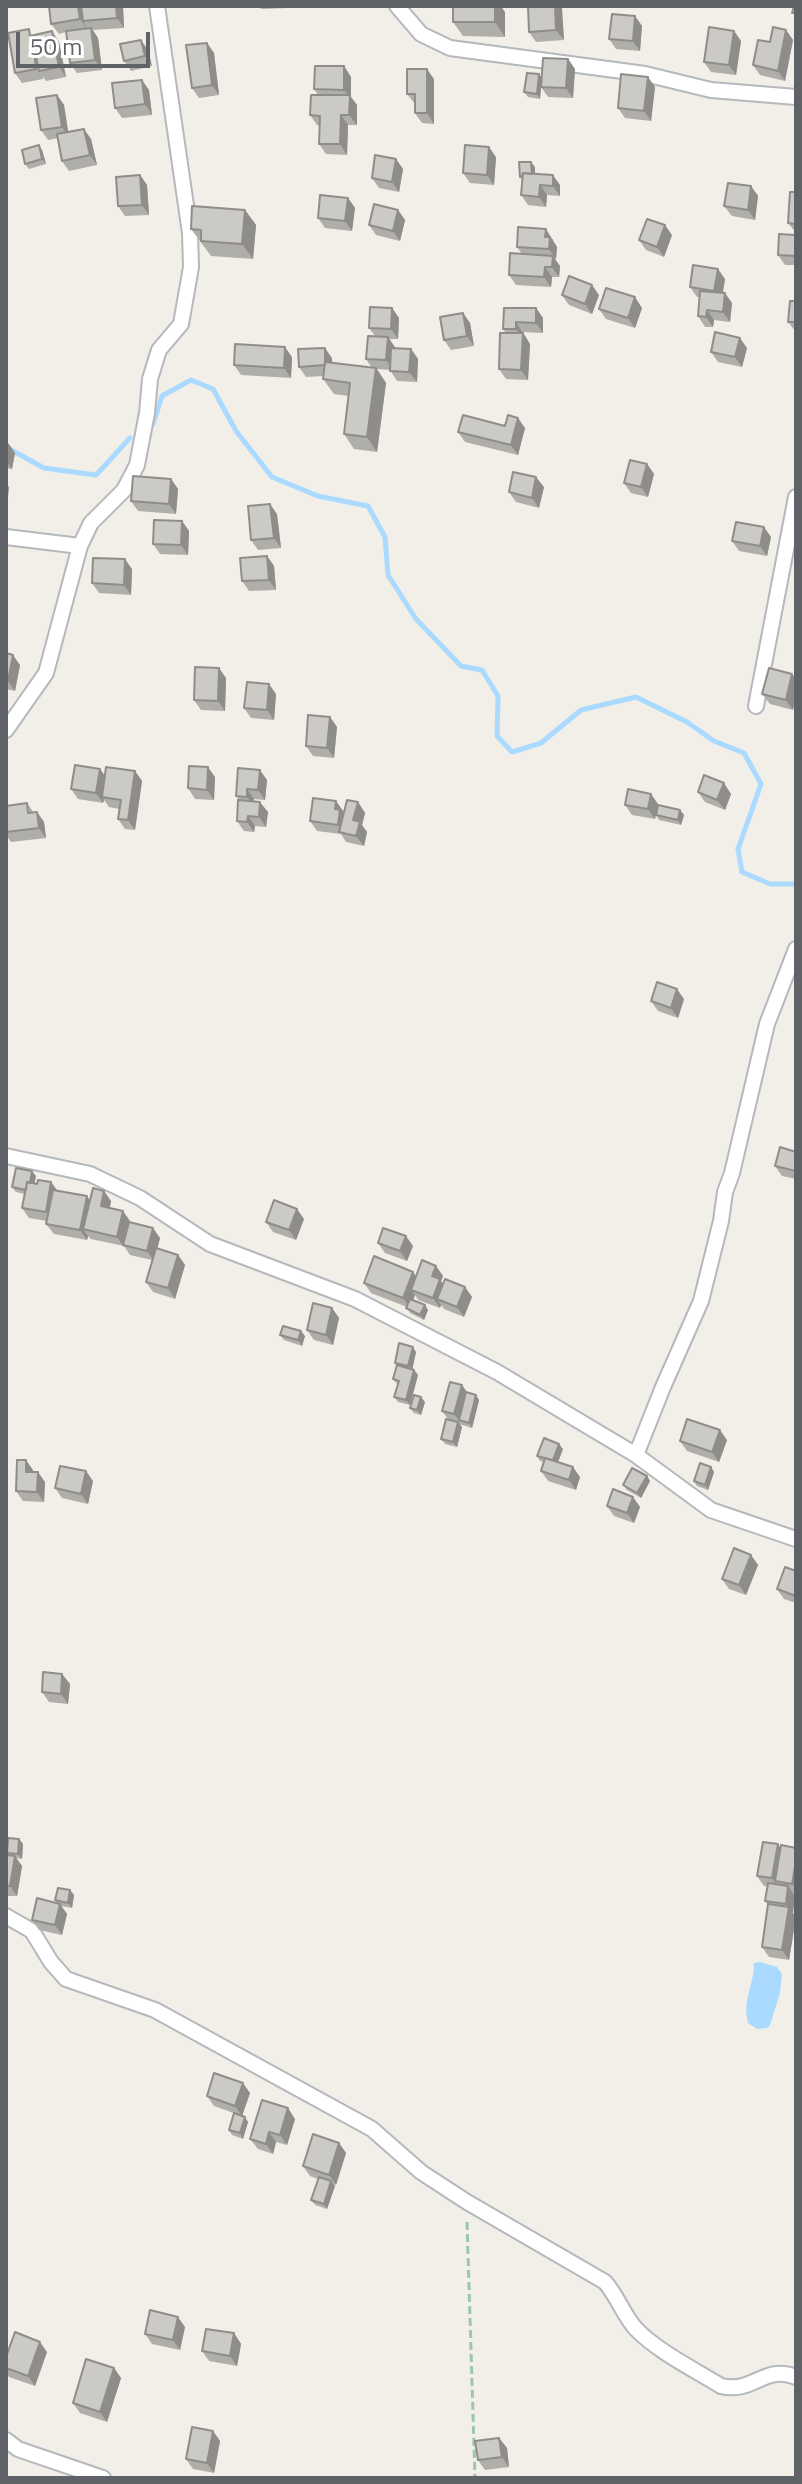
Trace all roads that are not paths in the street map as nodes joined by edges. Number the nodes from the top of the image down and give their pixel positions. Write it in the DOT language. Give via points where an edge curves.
graph roads {
  1 [pos="157,6"];
  2 [pos="397,6"];
  3 [pos="796,97"];
  4 [pos="796,497"];
  5 [pos="6,537"];
  6 [pos="80,546"];
  7 [pos="756,706"];
  8 [pos="6,730"];
  9 [pos="796,949"];
  10 [pos="6,1156"];
  11 [pos="636,1455"];
  12 [pos="796,1539"];
  13 [pos="6,1916"];
  14 [pos="796,2377"];
  15 [pos="6,2440"];
  16 [pos="103,2478"];
  1 -- 6 [label="street" via="191,267 181,324 159,350 150,379 137,465 124,490 91,523"];
  2 -- 3 [label="street" via="421,34 450,48 645,74 711,90"];
  4 -- 7 [label="street"];
  5 -- 6 [label="street"];
  6 -- 8 [label="street" via="46,673"];
  9 -- 11 [label="street" via="767,1024 701,1301"];
  10 -- 11 [label="street" via="90,1174 140,1198 210,1244 355,1299 497,1372"];
  11 -- 12 [label="street" via="711,1510"];
  13 -- 14 [label="street" via="32,1931 66,1979 155,2010 372,2129 421,2172 605,2282 634,2328 721,2386 734,2389 772,2373"];
  15 -- 16 [label="street" via="18,2449"];
}
